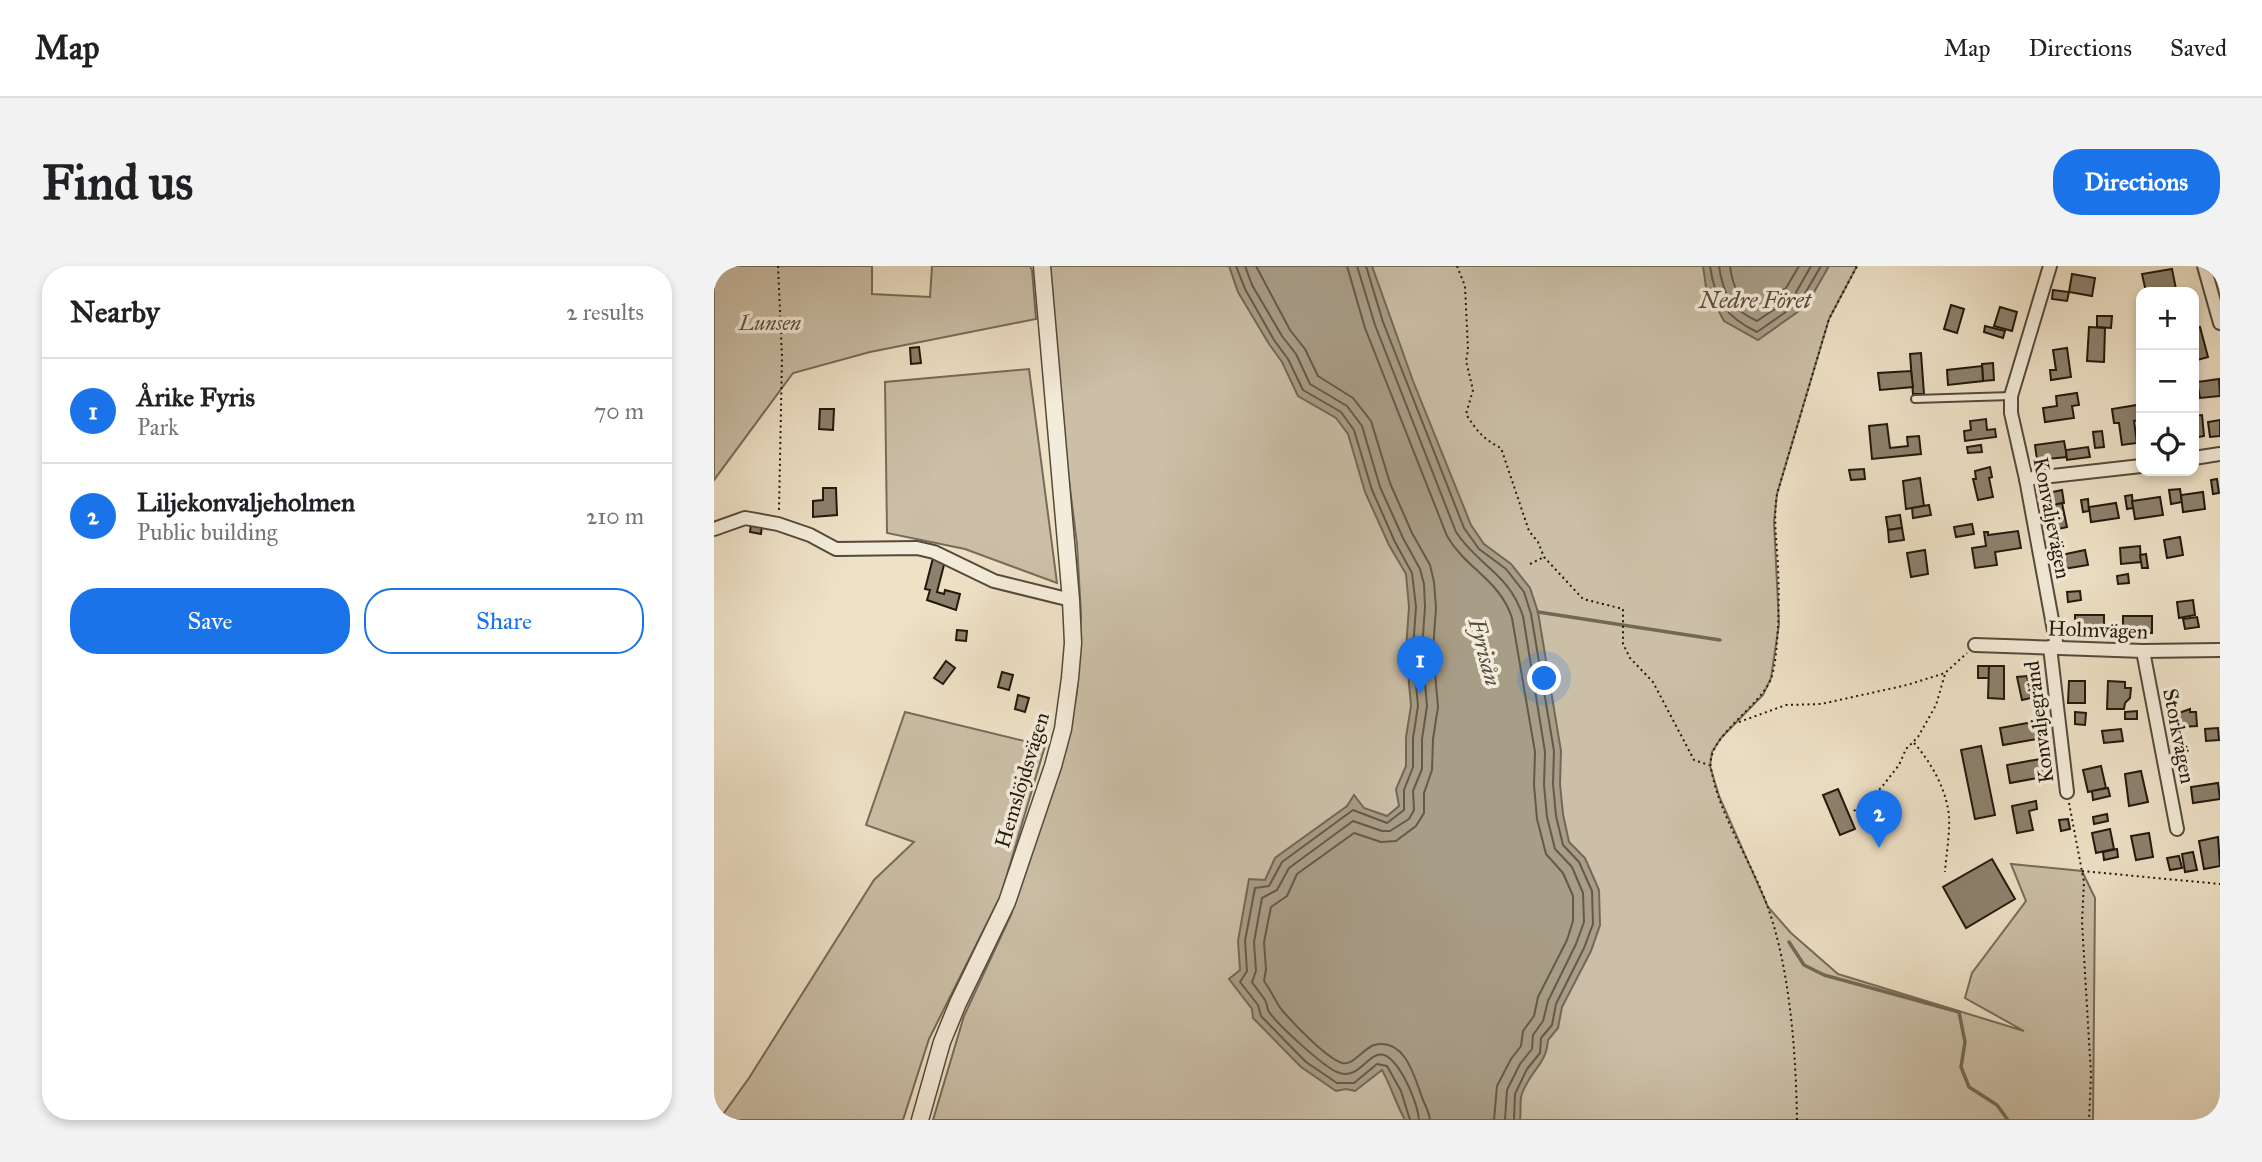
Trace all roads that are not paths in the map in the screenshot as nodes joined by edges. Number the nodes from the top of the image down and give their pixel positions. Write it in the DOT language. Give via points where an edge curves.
graph roads {
  1 [pos="1042,266"];
  2 [pos="2050,266"];
  3 [pos="2204,266"];
  4 [pos="2220,323"];
  5 [pos="2011,396"];
  6 [pos="1914,399"];
  7 [pos="2220,454"];
  8 [pos="2199,457"];
  9 [pos="2136,467"];
  10 [pos="2026,480"];
  11 [pos="714,529"];
  12 [pos="1071,600"];
  13 [pos="1975,645"];
  14 [pos="2053,647"];
  15 [pos="2220,650"];
  16 [pos="2143,651"];
  17 [pos="2067,792"];
  18 [pos="2177,829"];
  19 [pos="920,1120"];
  1 -- 12 [label="street, Hemslöjdsvägen"];
  2 -- 5 [label="street, Konvaljevägen"];
  3 -- 4 [label="street"];
  5 -- 6 [label="lane"];
  5 -- 10 [label="street, Konvaljevägen"];
  7 -- 8 [label="street"];
  9 -- 10 [label="street"];
  10 -- 14 [label="street, Konvaljevägen"];
  11 -- 12 [label="street" via="745,518 778,524 836,549 917,548 994,581"];
  12 -- 19 [label="street, Hemslöjdsvägen" via="1073,643 1063,729 1007,902 942,1042"];
  13 -- 14 [label="street, Holmvägen"];
  14 -- 16 [label="street, Holmvägen"];
  14 -- 17 [label="street, Konvaljegränd"];
  15 -- 16 [label="street, Holmvägen"];
  16 -- 18 [label="street, Storkvägen"];
}
